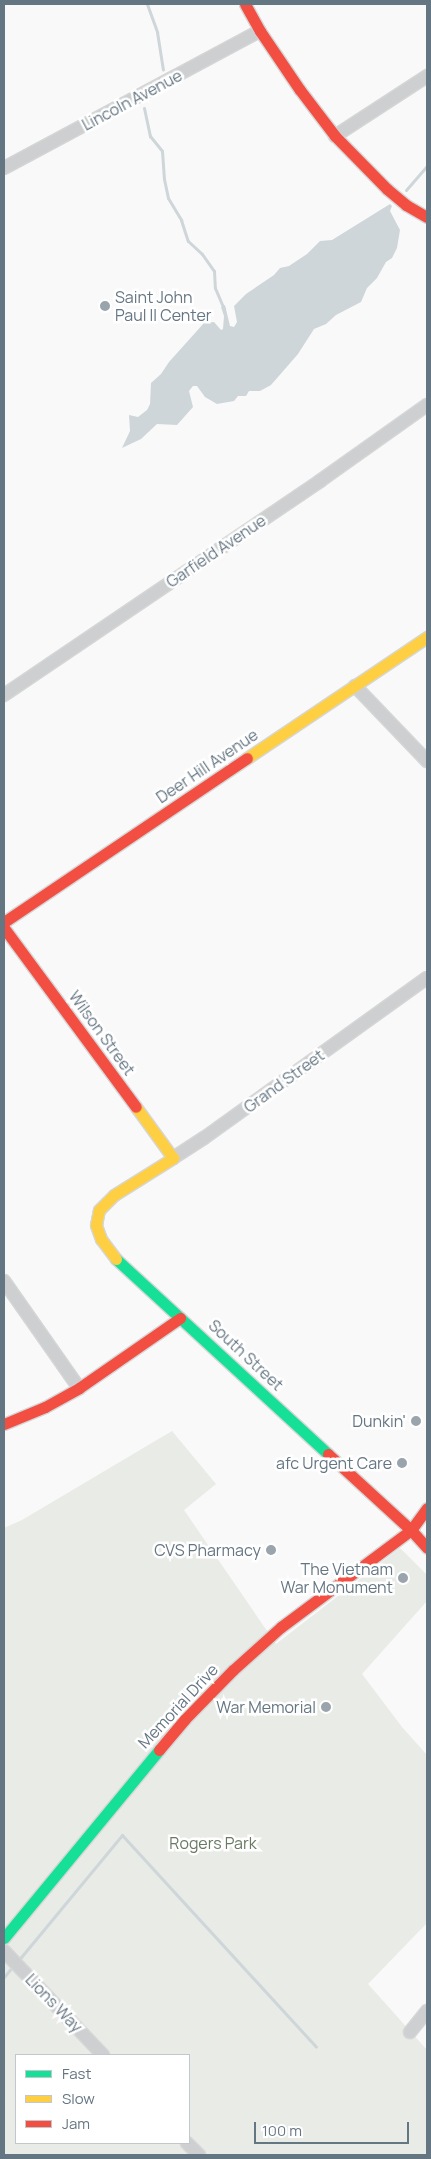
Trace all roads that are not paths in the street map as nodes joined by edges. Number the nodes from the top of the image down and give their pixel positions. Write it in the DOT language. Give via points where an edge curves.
graph roads {
  1 [pos="245,4"];
  2 [pos="260,31"];
  3 [pos="427,76"];
  4 [pos="335,136"];
  5 [pos="4,168"];
  6 [pos="427,217"];
  7 [pos="427,405"];
  8 [pos="427,637"];
  9 [pos="355,686"];
  10 [pos="4,695"];
  11 [pos="427,761"];
  12 [pos="4,922"];
  13 [pos="4,928"];
  14 [pos="427,978"];
  15 [pos="173,1158"];
  16 [pos="137,1180"];
  17 [pos="4,1281"];
  18 [pos="180,1318"];
  19 [pos="79,1388"];
  20 [pos="4,1424"];
  21 [pos="427,1508"];
  22 [pos="411,1530"];
  23 [pos="427,1548"];
  24 [pos="4,1938"];
  25 [pos="4,1951"];
  26 [pos="427,2011"];
  27 [pos="410,2032"];
  28 [pos="102,2054"];
  29 [pos="188,2144"];
  30 [pos="199,2155"];
  1 -- 2 [label="street"];
  2 -- 4 [label="street"];
  2 -- 5 [label="street, Lincoln Avenue"];
  3 -- 4 [label="street"];
  4 -- 6 [label="street" via="386,190"];
  7 -- 10 [label="street, Garfield Avenue"];
  8 -- 9 [label="street, Deer Hill Avenue"];
  9 -- 11 [label="street"];
  9 -- 12 [label="street, Deer Hill Avenue"];
  13 -- 15 [label="street, Wilson Street"];
  14 -- 15 [label="street, Grand Street"];
  15 -- 16 [label="street, Grand Street"];
  16 -- 18 [label="street, South Street" via="114,1195 100,1210 96,1225 112,1255"];
  17 -- 19 [label="street"];
  18 -- 19 [label="street"];
  18 -- 22 [label="street, South Street"];
  19 -- 20 [label="street"];
  21 -- 22 [label="street, Memorial Drive"];
  22 -- 23 [label="street, South Street"];
  22 -- 24 [label="street, Memorial Drive" via="281,1627 233,1670 180,1726"];
  25 -- 28 [label="street, Lions Way"];
  26 -- 27 [label="street"];
  29 -- 30 [label="street"];
}
